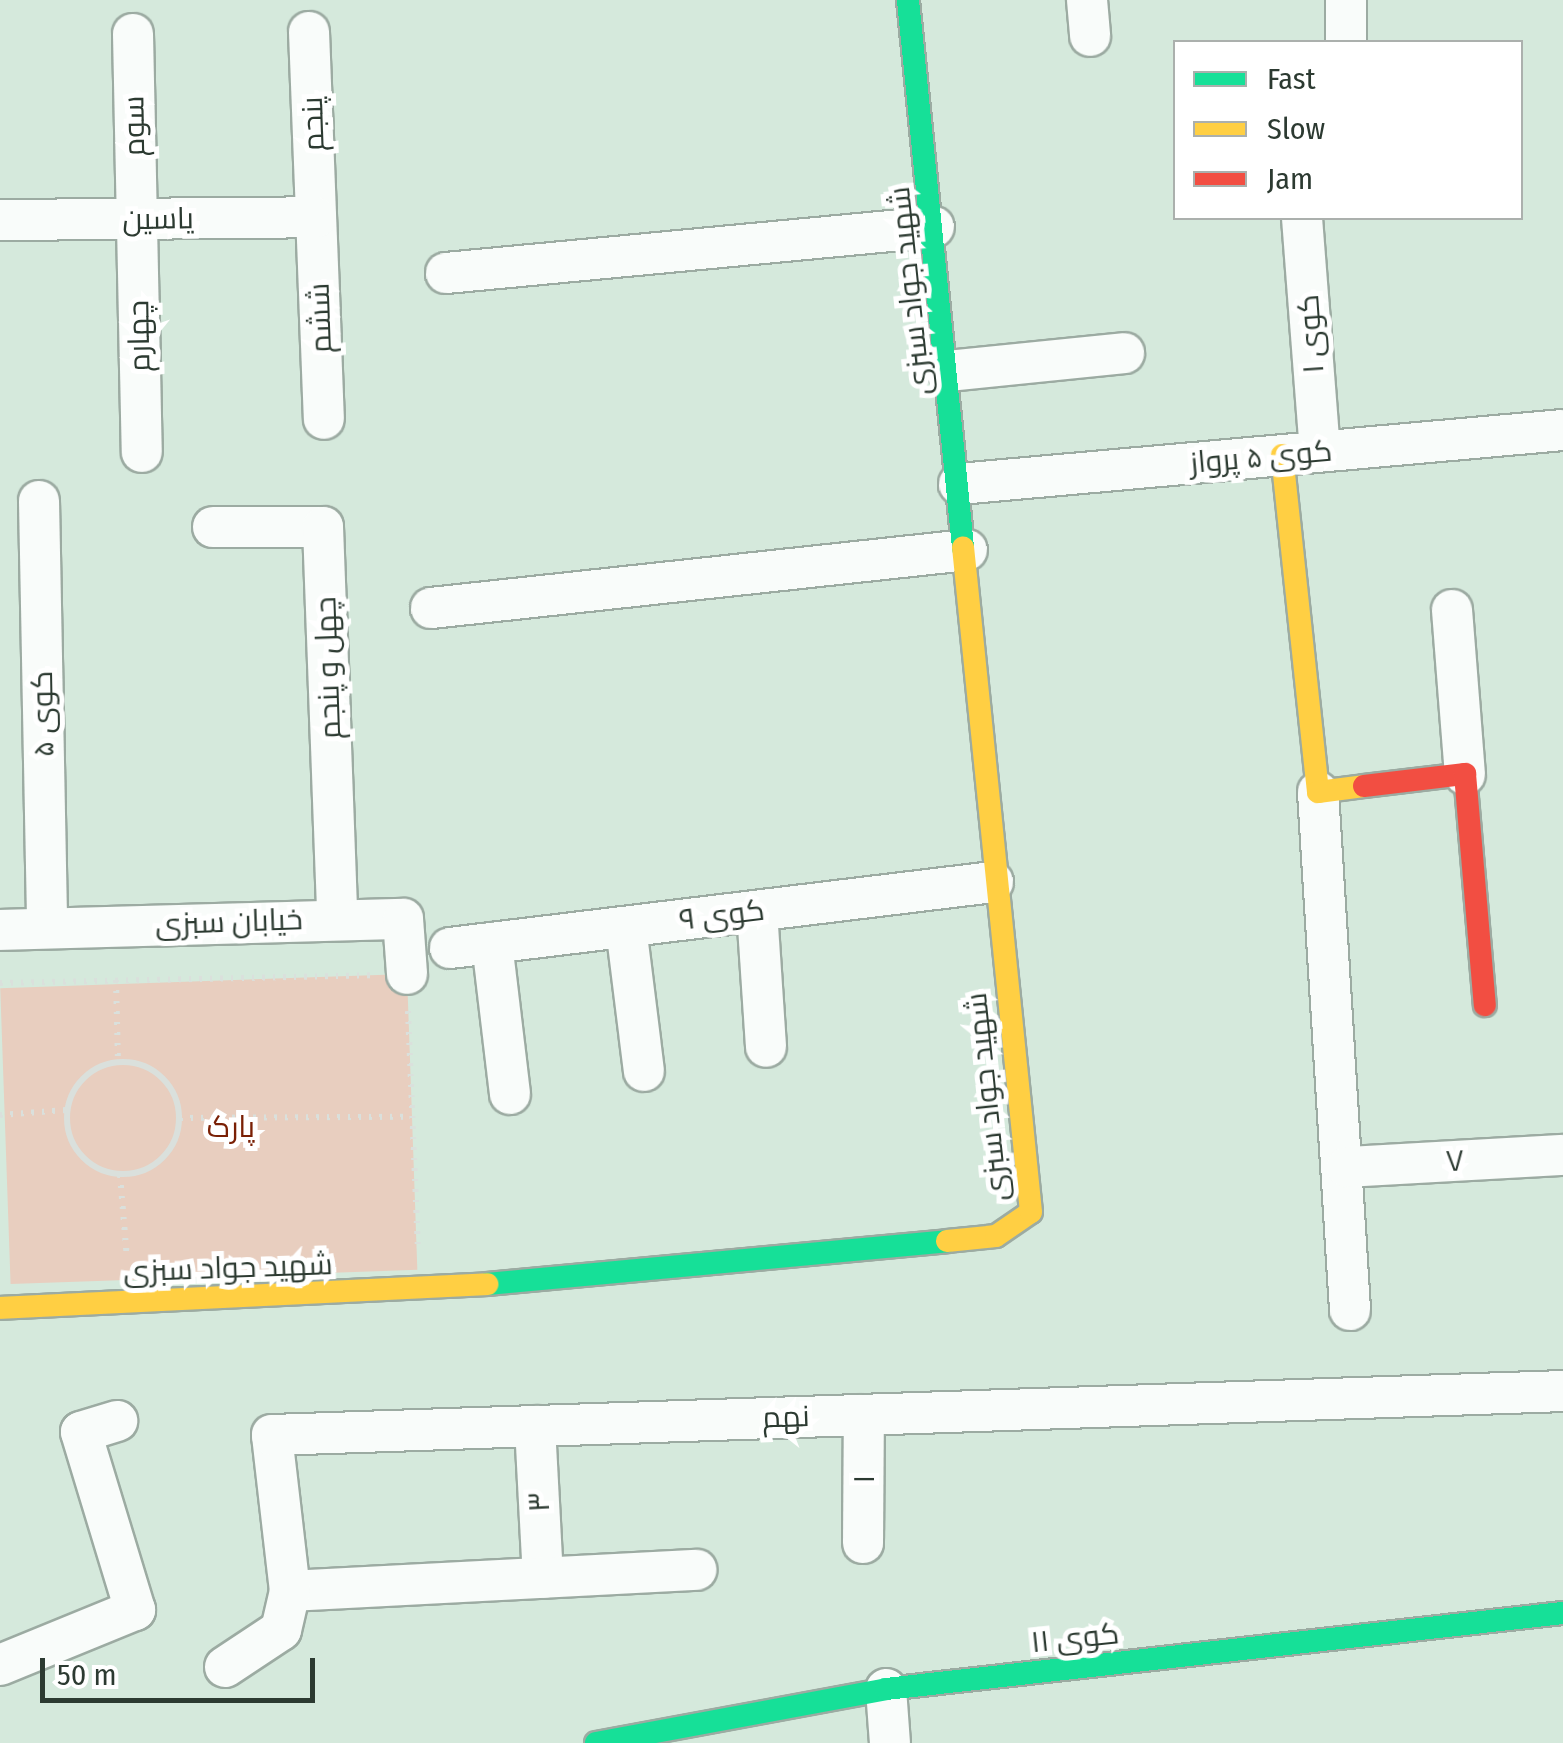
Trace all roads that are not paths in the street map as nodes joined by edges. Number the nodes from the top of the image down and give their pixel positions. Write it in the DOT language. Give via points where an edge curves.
graph roads {
  1 [pos="908,0"];
  2 [pos="1346,0"];
  3 [pos="309,32"];
  4 [pos="133,34"];
  5 [pos="1346,40"];
  6 [pos="316,217"];
  7 [pos="136,219"];
  8 [pos="0,220"];
  9 [pos="1302,220"];
  10 [pos="934,227"];
  11 [pos="446,274"];
  12 [pos="1124,353"];
  13 [pos="948,370"];
  14 [pos="324,419"];
  15 [pos="1563,430"];
  16 [pos="142,452"];
  17 [pos="1301,453"];
  18 [pos="959,484"];
  19 [pos="39,501"];
  20 [pos="213,527"];
  21 [pos="967,550"];
  22 [pos="431,608"];
  23 [pos="1452,610"];
  24 [pos="1466,774"];
  25 [pos="1318,792"];
  26 [pos="993,882"];
  27 [pos="758,911"];
  28 [pos="337,918"];
  29 [pos="626,926"];
  30 [pos="46,928"];
  31 [pos="0,930"];
  32 [pos="492,943"];
  33 [pos="450,948"];
  34 [pos="408,974"];
  35 [pos="1485,1006"];
  36 [pos="766,1047"];
  37 [pos="644,1071"];
  38 [pos="510,1094"];
  39 [pos="1563,1155"];
  40 [pos="1346,1167"];
  41 [pos="0,1308"];
  42 [pos="1350,1310"];
  43 [pos="1563,1391"];
  44 [pos="864,1415"];
  45 [pos="116,1421"];
  46 [pos="535,1426"];
  47 [pos="863,1543"];
  48 [pos="696,1570"];
  49 [pos="542,1578"];
  50 [pos="290,1591"];
  51 [pos="1563,1613"];
  52 [pos="0,1665"];
  53 [pos="225,1666"];
  54 [pos="886,1689"];
  55 [pos="699,1734"];
  56 [pos="596,1743"];
  57 [pos="890,1743"];
  1 -- 10 [label="street, شهید جواد سبزی"];
  2 -- 5 [label="street"];
  3 -- 6 [label="street, پنجم"];
  4 -- 7 [label="street, سوم"];
  6 -- 7 [label="street, یاسین"];
  6 -- 14 [label="street, ششم"];
  7 -- 8 [label="street, یاسین"];
  7 -- 16 [label="street, چهارم"];
  9 -- 17 [label="street, کوی ۱"];
  10 -- 11 [label="street"];
  10 -- 13 [label="street, شهید جواد سبزی"];
  12 -- 13 [label="street"];
  13 -- 18 [label="street, شهید جواد سبزی"];
  15 -- 17 [label="street, کوی ۵ پرواز"];
  17 -- 18 [label="street, کوی ۵ پرواز"];
  17 -- 25 [label="street"];
  18 -- 21 [label="street, شهید جواد سبزی"];
  19 -- 30 [label="street, کوی ۵"];
  20 -- 28 [label="street, چهل و پنجم" via="322,527"];
  21 -- 22 [label="street"];
  21 -- 26 [label="street, شهید جواد سبزی"];
  23 -- 24 [label="street"];
  24 -- 25 [label="street"];
  24 -- 35 [label="street"];
  25 -- 40 [label="street"];
  26 -- 27 [label="street, کوی ۹"];
  26 -- 41 [label="street, شهید جواد سبزی" via="1031,1212 996,1236 422,1290"];
  27 -- 29 [label="street, کوی ۹"];
  27 -- 36 [label="street"];
  28 -- 30 [label="street, خیابان سبزی"];
  28 -- 34 [label="street, خیابان سبزی" via="403,918"];
  29 -- 32 [label="street, کوی ۹"];
  29 -- 37 [label="street"];
  30 -- 31 [label="street, خیابان سبزی"];
  32 -- 33 [label="street, کوی ۹"];
  32 -- 38 [label="street"];
  39 -- 40 [label="street, ۷"];
  40 -- 42 [label="street"];
  43 -- 44 [label="street, نهم"];
  44 -- 46 [label="street, نهم"];
  44 -- 47 [label="street, ۱"];
  45 -- 52 [label="street" via="81,1432 135,1610"];
  46 -- 49 [label="street, ۳"];
  46 -- 50 [label="street, نهم" via="272,1435"];
  48 -- 49 [label="street"];
  49 -- 50 [label="street"];
  50 -- 53 [label="street, نهم" via="281,1630"];
  51 -- 54 [label="street, کوی ۱۱"];
  54 -- 55 [label="street, کوی ۱۱"];
  54 -- 57 [label="street"];
  55 -- 56 [label="street, کوی ۱۱"];
}
